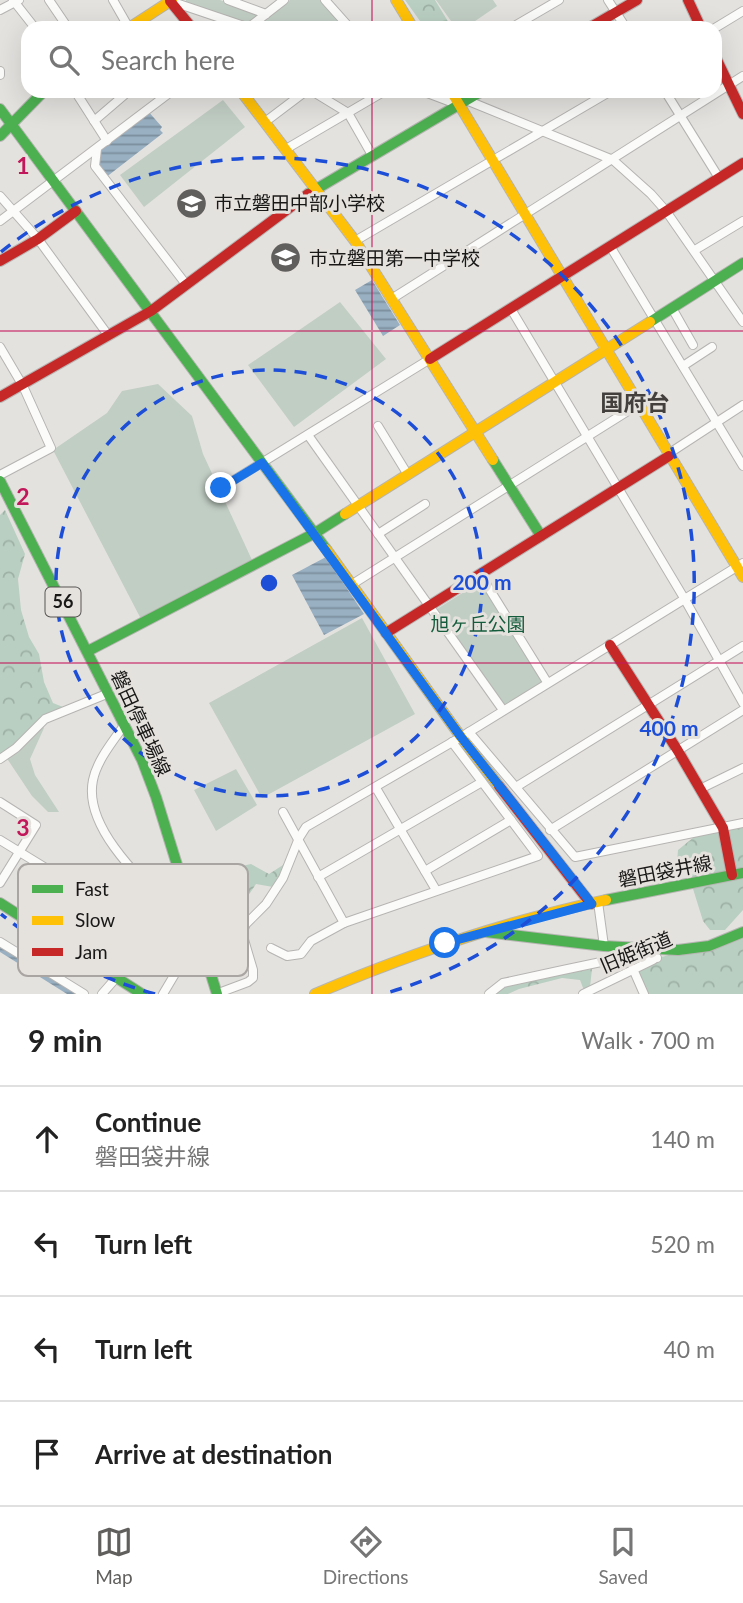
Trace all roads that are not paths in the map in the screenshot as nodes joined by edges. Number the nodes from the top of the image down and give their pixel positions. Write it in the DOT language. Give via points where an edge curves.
graph roads {
  1 [pos="49,0"];
  2 [pos="113,0"];
  3 [pos="228,0"];
  4 [pos="284,0"];
  5 [pos="325,0"];
  6 [pos="396,0"];
  7 [pos="559,0"];
  8 [pos="608,0"];
  9 [pos="637,0"];
  10 [pos="688,0"];
  11 [pos="15,1"];
  12 [pos="171,1"];
  13 [pos="0,10"];
  14 [pos="743,11"];
  15 [pos="616,12"];
  16 [pos="266,14"];
  17 [pos="30,21"];
  18 [pos="63,21"];
  19 [pos="126,21"];
  20 [pos="141,21"];
  21 [pos="187,21"];
  22 [pos="229,21"];
  23 [pos="258,21"];
  24 [pos="344,21"];
  25 [pos="405,21"];
  26 [pos="523,21"];
  27 [pos="601,21"];
  28 [pos="622,21"];
  29 [pos="698,21"];
  30 [pos="722,24"];
  31 [pos="722,70"];
  32 [pos="743,76"];
  33 [pos="729,85"];
  34 [pos="722,89"];
  35 [pos="37,98"];
  36 [pos="79,98"];
  37 [pos="121,98"];
  38 [pos="163,98"];
  39 [pos="246,98"];
  40 [pos="297,98"];
  41 [pos="323,98"];
  42 [pos="373,98"];
  43 [pos="446,98"];
  44 [pos="458,98"];
  45 [pos="471,98"];
  46 [pos="599,98"];
  47 [pos="669,98"];
  48 [pos="708,98"];
  49 [pos="463,103"];
  50 [pos="0,109"];
  51 [pos="348,113"];
  52 [pos="743,114"];
  53 [pos="680,116"];
  54 [pos="94,121"];
  55 [pos="265,122"];
  56 [pos="12,124"];
  57 [pos="543,131"];
  58 [pos="0,135"];
  59 [pos="107,141"];
  60 [pos="97,149"];
  61 [pos="286,149"];
  62 [pos="372,155"];
  63 [pos="613,160"];
  64 [pos="492,161"];
  65 [pos="743,163"];
  66 [pos="719,178"];
  67 [pos="54,181"];
  68 [pos="316,188"];
  69 [pos="0,196"];
  70 [pos="13,211"];
  71 [pos="76,211"];
  72 [pos="666,211"];
  73 [pos="524,215"];
  74 [pos="0,221"];
  75 [pos="743,221"];
  76 [pos="38,239"];
  77 [pos="355,241"];
  78 [pos="610,246"];
  79 [pos="695,250"];
  80 [pos="0,261"];
  81 [pos="743,263"];
  82 [pos="561,277"];
  83 [pos="715,281"];
  84 [pos="186,283"];
  85 [pos="393,298"];
  86 [pos="672,308"];
  87 [pos="511,309"];
  88 [pos="150,311"];
  89 [pos="742,317"];
  90 [pos="655,319"];
  91 [pos="108,335"];
  92 [pos="693,345"];
  93 [pos="0,347"];
  94 [pos="712,347"];
  95 [pos="606,349"];
  96 [pos="430,359"];
  97 [pos="683,366"];
  98 [pos="554,382"];
  99 [pos="23,386"];
  100 [pos="0,397"];
  101 [pos="639,404"];
  102 [pos="743,405"];
  103 [pos="717,423"];
  104 [pos="378,426"];
  105 [pos="476,431"];
  106 [pos="308,435"];
  107 [pos="587,437"];
  108 [pos="669,455"];
  109 [pos="262,463"];
  110 [pos="743,466"];
  111 [pos="408,475"];
  112 [pos="1,482"];
  113 [pos="510,485"];
  114 [pos="221,488"];
  115 [pos="618,489"];
  116 [pos="425,504"];
  117 [pos="359,506"];
  118 [pos="315,533"];
  119 [pos="379,534"];
  120 [pos="541,536"];
  121 [pos="395,557"];
  122 [pos="741,569"];
  123 [pos="480,574"];
  124 [pos="351,585"];
  125 [pos="684,598"];
  126 [pos="429,606"];
  127 [pos="386,633"];
  128 [pos="610,645"];
  129 [pos="743,646"];
  130 [pos="88,652"];
  131 [pos="720,660"];
  132 [pos="547,682"];
  133 [pos="109,693"];
  134 [pos="743,703"];
  135 [pos="648,705"];
  136 [pos="503,710"];
  137 [pos="743,710"];
  138 [pos="125,724"];
  139 [pos="461,737"];
  140 [pos="678,751"];
  141 [pos="0,759"];
  142 [pos="743,768"];
  143 [pos="482,782"];
  144 [pos="516,787"];
  145 [pos="376,788"];
  146 [pos="701,789"];
  147 [pos="0,802"];
  148 [pos="283,812"];
  149 [pos="511,820"];
  150 [pos="743,823"];
  151 [pos="723,828"];
  152 [pos="550,830"];
  153 [pos="400,831"];
  154 [pos="299,838"];
  155 [pos="0,840"];
  156 [pos="19,852"];
  157 [pos="39,864"];
  158 [pos="129,864"];
  159 [pos="177,864"];
  160 [pos="425,871"];
  161 [pos="738,874"];
  162 [pos="318,877"];
  163 [pos="0,883"];
  164 [pos="436,890"];
  165 [pos="0,903"];
  166 [pos="595,903"];
  167 [pos="18,915"];
  168 [pos="248,921"];
  169 [pos="344,923"];
  170 [pos="484,932"];
  171 [pos="743,932"];
  172 [pos="0,942"];
  173 [pos="604,946"];
  174 [pos="271,948"];
  175 [pos="678,950"];
  176 [pos="18,953"];
  177 [pos="248,958"];
  178 [pos="657,958"];
  179 [pos="633,969"];
  180 [pos="55,976"];
  181 [pos="113,976"];
  182 [pos="174,976"];
  183 [pos="212,976"];
  184 [pos="116,978"];
  185 [pos="84,994"];
  186 [pos="102,994"];
  187 [pos="142,994"];
  188 [pos="163,994"];
  189 [pos="217,994"];
  190 [pos="315,994"];
  191 [pos="489,994"];
  192 [pos="583,994"];
  193 [pos="644,994"];
  1 -- 18 [label="street"];
  2 -- 19 [label="street"];
  3 -- 16 [label="street"];
  4 -- 16 [label="street"];
  5 -- 24 [label="street"];
  6 -- 25 [label="street"];
  7 -- 26 [label="street"];
  8 -- 15 [label="street"];
  9 -- 15 [label="street"];
  10 -- 29 [label="street"];
  11 -- 13 [label="street"];
  11 -- 17 [label="street"];
  12 -- 20 [label="street"];
  12 -- 21 [label="street"];
  12 -- 22 [label="street"];
  14 -- 30 [label="street"];
  15 -- 27 [label="street"];
  15 -- 28 [label="street"];
  16 -- 23 [label="street"];
  31 -- 33 [label="street"];
  32 -- 33 [label="street"];
  33 -- 34 [label="street"];
  33 -- 52 [label="street"];
  35 -- 56 [label="street"];
  36 -- 54 [label="street"];
  37 -- 54 [label="street"];
  38 -- 59 [label="street"];
  39 -- 55 [label="street"];
  40 -- 55 [label="street"];
  41 -- 51 [label="street"];
  42 -- 51 [label="street"];
  43 -- 49 [label="street"];
  44 -- 49 [label="street"];
  45 -- 49 [label="street"];
  46 -- 57 [label="street"];
  47 -- 53 [label="street"];
  48 -- 53 [label="street"];
  49 -- 57 [label="street"];
  49 -- 62 [label="street"];
  49 -- 64 [label="street"];
  50 -- 56 [label="street"];
  51 -- 61 [label="street"];
  51 -- 62 [label="street"];
  53 -- 63 [label="street"];
  53 -- 66 [label="street"];
  54 -- 59 [label="street"];
  55 -- 61 [label="street"];
  56 -- 58 [label="street"];
  56 -- 67 [label="street"];
  57 -- 63 [label="street"];
  57 -- 64 [label="street"];
  59 -- 60 [label="street"];
  60 -- 67 [label="street"];
  60 -- 84 [label="street" via="95,166"];
  61 -- 68 [label="street"];
  62 -- 68 [label="street"];
  63 -- 72 [label="street"];
  63 -- 73 [label="street"];
  64 -- 73 [label="street"];
  64 -- 77 [label="street"];
  65 -- 66 [label="street"];
  66 -- 72 [label="street"];
  67 -- 70 [label="street"];
  67 -- 71 [label="street"];
  68 -- 77 [label="street"];
  68 -- 84 [label="street"];
  69 -- 70 [label="street"];
  70 -- 74 [label="street"];
  70 -- 76 [label="street"];
  71 -- 76 [label="street"];
  71 -- 88 [label="street"];
  72 -- 78 [label="street"];
  72 -- 79 [label="street"];
  73 -- 82 [label="street"];
  73 -- 85 [label="street"];
  75 -- 79 [label="street"];
  76 -- 80 [label="street"];
  76 -- 91 [label="street"];
  77 -- 85 [label="street"];
  78 -- 82 [label="street"];
  78 -- 90 [label="street"];
  79 -- 83 [label="street"];
  81 -- 83 [label="street"];
  82 -- 87 [label="street"];
  82 -- 95 [label="street"];
  83 -- 86 [label="street"];
  83 -- 89 [label="street"];
  84 -- 88 [label="street"];
  85 -- 96 [label="street"];
  86 -- 90 [label="street"];
  86 -- 92 [label="street"];
  87 -- 96 [label="street"];
  87 -- 98 [label="street"];
  88 -- 91 [label="street"];
  88 -- 109 [label="street"];
  90 -- 95 [label="street"];
  90 -- 97 [label="street"];
  91 -- 99 [label="street"];
  93 -- 99 [label="street"];
  94 -- 97 [label="street"];
  95 -- 98 [label="street"];
  95 -- 101 [label="street"];
  96 -- 105 [label="street"];
  96 -- 106 [label="street"];
  97 -- 103 [label="street"];
  98 -- 105 [label="street"];
  98 -- 107 [label="street"];
  99 -- 100 [label="street"];
  99 -- 112 [label="street" via="51,448"];
  101 -- 107 [label="street"];
  101 -- 108 [label="street"];
  102 -- 103 [label="street"];
  103 -- 108 [label="street"];
  103 -- 110 [label="street"];
  104 -- 111 [label="street"];
  105 -- 111 [label="street"];
  105 -- 113 [label="street"];
  106 -- 109 [label="street"];
  106 -- 117 [label="street"];
  107 -- 113 [label="street"];
  107 -- 115 [label="street"];
  108 -- 115 [label="street"];
  108 -- 122 [label="street"];
  109 -- 114 [label="street"];
  109 -- 118 [label="street"];
  111 -- 117 [label="street"];
  112 -- 130 [label="street, 磐田停車場線 / 56"];
  113 -- 120 [label="street"];
  113 -- 121 [label="street"];
  115 -- 120 [label="street"];
  115 -- 125 [label="street"];
  116 -- 119 [label="street"];
  117 -- 118 [label="street"];
  117 -- 119 [label="street"];
  118 -- 124 [label="street"];
  118 -- 130 [label="street"];
  119 -- 121 [label="street"];
  120 -- 123 [label="street"];
  121 -- 124 [label="street"];
  121 -- 126 [label="street"];
  122 -- 125 [label="street"];
  123 -- 126 [label="street"];
  123 -- 132 [label="street"];
  124 -- 127 [label="street"];
  125 -- 128 [label="street"];
  125 -- 131 [label="street"];
  126 -- 127 [label="street"];
  126 -- 136 [label="street"];
  127 -- 139 [label="street"];
  128 -- 132 [label="street"];
  128 -- 135 [label="street"];
  129 -- 131 [label="street"];
  130 -- 133 [label="street, 磐田停車場線 / 56"];
  131 -- 134 [label="street"];
  131 -- 135 [label="street"];
  132 -- 136 [label="street"];
  133 -- 138 [label="street, 磐田停車場線 / 56"];
  133 -- 141 [label="street" via="45,719"];
  135 -- 140 [label="street"];
  135 -- 144 [label="street"];
  136 -- 139 [label="street"];
  137 -- 140 [label="street"];
  138 -- 158 [label="street" via="93,778 92,795 98,820"];
  138 -- 159 [label="street, 磐田停車場線 / 56" via="156,797"];
  139 -- 143 [label="street"];
  139 -- 144 [label="street"];
  139 -- 145 [label="street"];
  139 -- 166 [label="street"];
  140 -- 146 [label="street"];
  140 -- 152 [label="street"];
  142 -- 146 [label="street"];
  143 -- 149 [label="street"];
  143 -- 153 [label="street"];
  144 -- 152 [label="street"];
  145 -- 153 [label="street"];
  145 -- 154 [label="street" via="306,827"];
  146 -- 151 [label="street"];
  147 -- 156 [label="street" via="36,825"];
  148 -- 154 [label="street"];
  149 -- 160 [label="street"];
  149 -- 164 [label="street" via="538,856"];
  150 -- 151 [label="street"];
  151 -- 152 [label="street" via="575,858"];
  151 -- 161 [label="street"];
  153 -- 160 [label="street"];
  153 -- 162 [label="street"];
  154 -- 162 [label="street"];
  154 -- 168 [label="street" via="283,878"];
  155 -- 156 [label="street"];
  156 -- 157 [label="street"];
  156 -- 163 [label="street"];
  160 -- 164 [label="street"];
  161 -- 166 [label="street, 磐田袋井線"];
  162 -- 169 [label="street"];
  164 -- 169 [label="street"];
  165 -- 167 [label="street"];
  166 -- 170 [label="street, 磐田袋井線"];
  166 -- 173 [label="street"];
  169 -- 174 [label="street" via="311,941 302,954 287,956"];
  170 -- 173 [label="street"];
  170 -- 190 [label="street, 磐田袋井線" via="400,959"];
  171 -- 175 [label="street, 旧姫街道" via="709,946"];
  172 -- 176 [label="street"];
  173 -- 175 [label="street"];
  175 -- 178 [label="street, 旧姫街道"];
  177 -- 189 [label="street" via="253,978"];
  178 -- 179 [label="street, 旧姫街道"];
  178 -- 191 [label="street" via="620,958 563,970 503,983"];
  179 -- 192 [label="street, 旧姫街道"];
  179 -- 193 [label="street"];
  180 -- 185 [label="street"];
  181 -- 184 [label="street"];
  182 -- 188 [label="street"];
  183 -- 189 [label="street, 磐田停車場線 / 56"];
  184 -- 186 [label="street"];
  184 -- 187 [label="street"];
}
